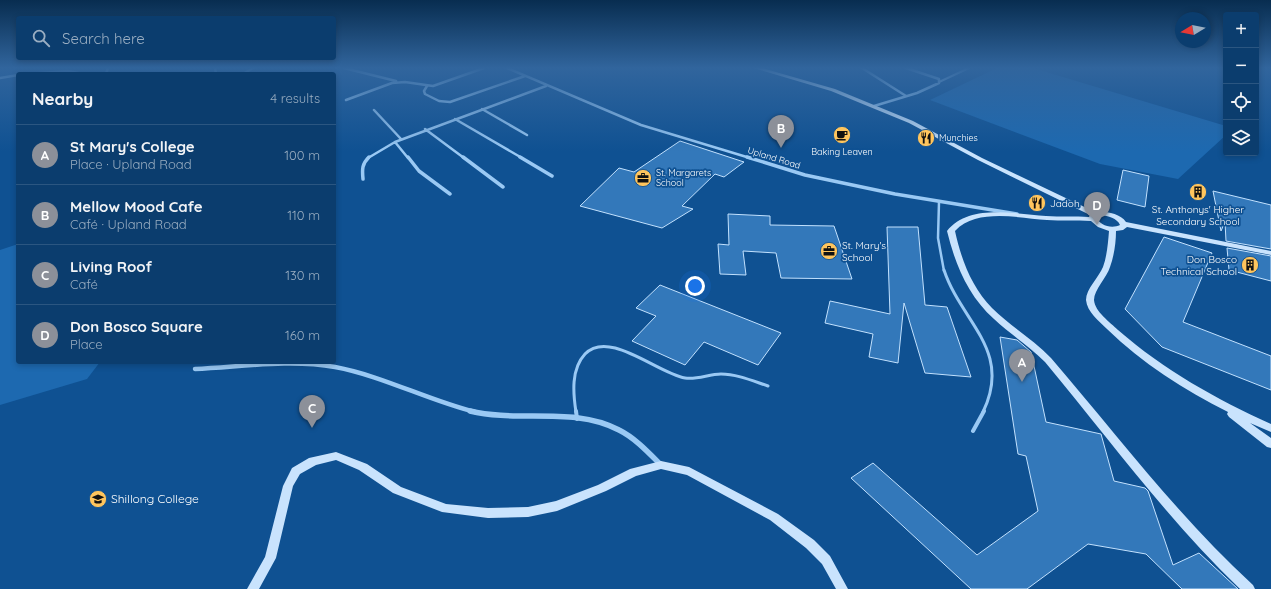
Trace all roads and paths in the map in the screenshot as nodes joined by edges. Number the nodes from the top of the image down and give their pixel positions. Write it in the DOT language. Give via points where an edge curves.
graph roads {
  1 [pos="357,95"];
  2 [pos="427,95"];
  3 [pos="469,95"];
  4 [pos="518,95"];
  5 [pos="569,95"];
  6 [pos="847,95"];
  7 [pos="906,96"];
  8 [pos="346,100"];
  9 [pos="874,106"];
  10 [pos="482,109"];
  11 [pos="374,110"];
  12 [pos="455,119"];
  13 [pos="425,129"];
  14 [pos="527,135"];
  15 [pos="401,139"];
  16 [pos="395,142"];
  17 [pos="552,176"];
  18 [pos="363,179"];
  19 [pos="503,187"];
  20 [pos="450,194"];
  21 [pos="939,202"];
  22 [pos="1093,216"];
  23 [pos="1049,218"];
  24 [pos="1124,224"];
  25 [pos="1113,229"];
  26 [pos="1271,253"];
  27 [pos="195,370"];
  28 [pos="768,386"];
  29 [pos="1220,405"];
  30 [pos="577,419"];
  31 [pos="1271,428"];
  32 [pos="973,431"];
  33 [pos="1271,444"];
  34 [pos="661,465"];
  35 [pos="253,589"];
  36 [pos="842,589"];
  37 [pos="1249,589"];
  1 -- 8 [label="street"];
  2 -- 3 [label="street" via="435,100 450,102"];
  4 -- 10 [label="street"];
  5 -- 21 [label="street, Upland Road" via="641,125 805,175"];
  6 -- 9 [label="street"];
  7 -- 9 [label="street"];
  9 -- 22 [label="street" via="911,122"];
  10 -- 12 [label="street"];
  10 -- 14 [label="street"];
  11 -- 15 [label="street"];
  12 -- 13 [label="street"];
  12 -- 17 [label="street"];
  13 -- 15 [label="street"];
  13 -- 19 [label="street"];
  15 -- 16 [label="street"];
  16 -- 18 [label="street" via="364,162"];
  16 -- 20 [label="street" via="419,171"];
  21 -- 23 [label="street, Upland Road"];
  21 -- 32 [label="lane" via="938,250 945,274 987,349 993,375 989,401"];
  22 -- 23 [label="street"];
  22 -- 24 [label="street" via="1114,216"];
  22 -- 25 [label="street" via="1101,226"];
  23 -- 37 [label="street" via="987,215 955,224 951,231 955,248 974,291 998,319 1046,358 1170,509"];
  24 -- 25 [label="street" via="1122,228"];
  24 -- 26 [label="street"];
  25 -- 29 [label="street" via="1108,266 1091,293 1090,304 1116,333 1156,366"];
  27 -- 30 [label="street" via="283,365 325,366 358,372 440,403 480,413"];
  28 -- 30 [label="lane" via="723,374 685,378 619,349 596,345 586,350 575,368 572,388"];
  29 -- 31 [label="street"];
  29 -- 33 [label="street"];
  30 -- 34 [label="street" via="611,426 638,441"];
  34 -- 35 [label="street" via="634,472 557,506 528,512 488,513 446,509 397,490 363,467 336,456 313,461 296,471 288,486 270,558"];
  34 -- 36 [label="street" via="689,471 774,517 810,544 826,560"];
}
